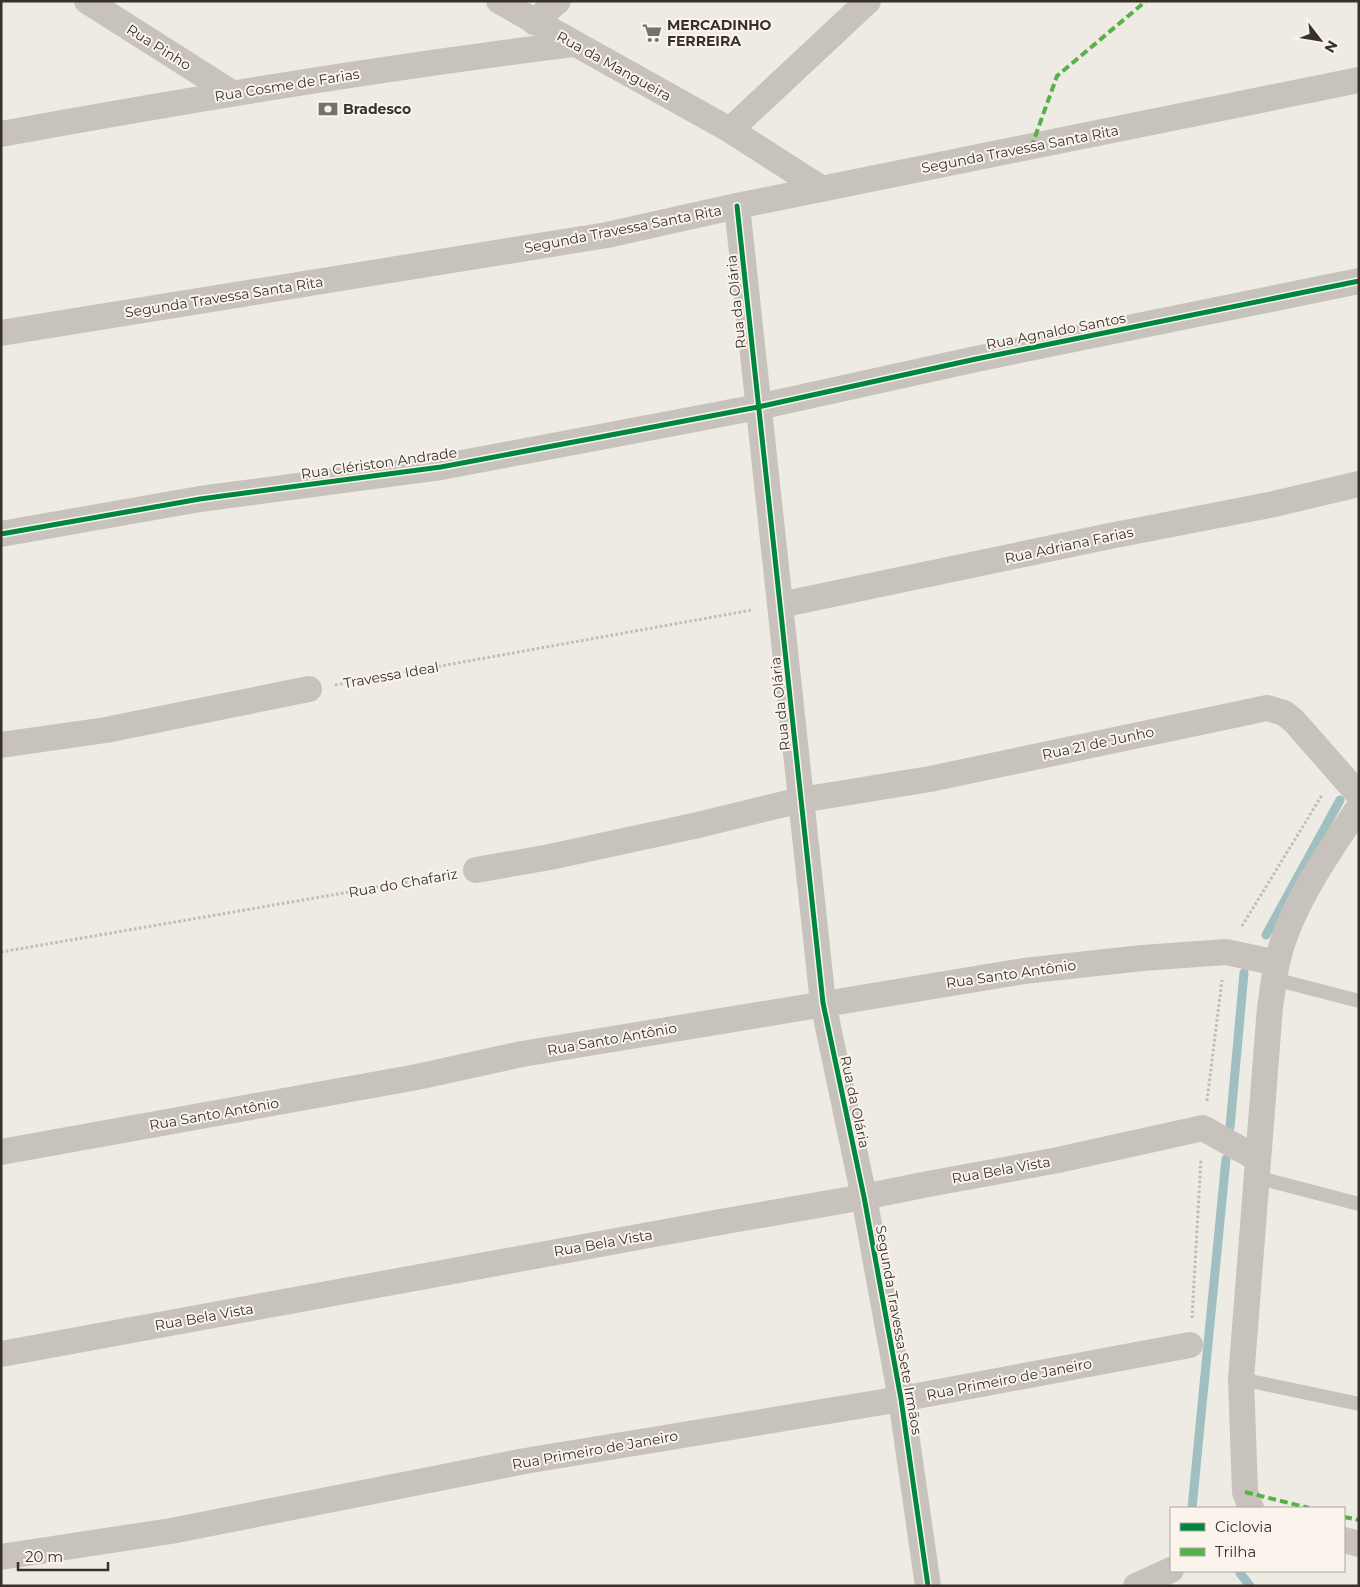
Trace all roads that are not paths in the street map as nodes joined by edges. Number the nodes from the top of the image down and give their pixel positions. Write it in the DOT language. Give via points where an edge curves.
graph roads {
  1 [pos="87,1"];
  2 [pos="499,1"];
  3 [pos="558,1"];
  4 [pos="868,1"];
  5 [pos="534,22"];
  6 [pos="573,44"];
  7 [pos="1359,80"];
  8 [pos="232,93"];
  9 [pos="730,130"];
  10 [pos="1,134"];
  11 [pos="822,189"];
  12 [pos="737,206"];
  13 [pos="1359,281"];
  14 [pos="1,333"];
  15 [pos="758,407"];
  16 [pos="1359,484"];
  17 [pos="1,534"];
  18 [pos="780,605"];
  19 [pos="310,689"];
  20 [pos="1,745"];
  21 [pos="1359,796"];
  22 [pos="801,800"];
  23 [pos="1359,807"];
  24 [pos="476,870"];
  25 [pos="1276,971"];
  26 [pos="1359,1001"];
  27 [pos="823,1003"];
  28 [pos="1,1152"];
  29 [pos="1257,1168"];
  30 [pos="864,1197"];
  31 [pos="1359,1204"];
  32 [pos="1190,1345"];
  33 [pos="1,1354"];
  34 [pos="1241,1378"];
  35 [pos="901,1399"];
  36 [pos="1359,1404"];
  37 [pos="1250,1507"];
  38 [pos="1345,1540"];
  39 [pos="1359,1544"];
  40 [pos="1,1557"];
  41 [pos="1170,1570"];
  42 [pos="928,1586"];
  43 [pos="1136,1586"];
  1 -- 8 [label="street, Rua Pinho"];
  2 -- 5 [label="street, Rua da Mangueira"];
  3 -- 5 [label="street"];
  4 -- 9 [label="street"];
  5 -- 6 [label="street, Rua da Mangueira"];
  6 -- 8 [label="street, Rua Cosme de Farias"];
  6 -- 9 [label="street, Rua da Mangueira"];
  7 -- 11 [label="street, Segunda Travessa Santa Rita"];
  8 -- 10 [label="street, Rua Cosme de Farias"];
  9 -- 11 [label="street, Rua da Mangueira"];
  11 -- 12 [label="street, Segunda Travessa Santa Rita"];
  12 -- 14 [label="street, Segunda Travessa Santa Rita" via="607,235"];
  12 -- 15 [label="street, Rua da Olária"];
  13 -- 15 [label="street, Rua Agnaldo Santos"];
  15 -- 17 [label="street, Rua Clériston Andrade" via="442,466 200,499"];
  15 -- 18 [label="street, Rua da Olária"];
  16 -- 18 [label="street, Rua Adriana Farias"];
  18 -- 22 [label="street, Rua da Olária"];
  19 -- 20 [label="street" via="106,730"];
  21 -- 22 [label="street, Rua 21 de Junho" via="1294,721 1284,713 1267,708 930,779"];
  22 -- 24 [label="street, Rua do Chafariz" via="550,857"];
  22 -- 27 [label="street, Rua da Olária"];
  23 -- 25 [label="street" via="1323,862 1290,922"];
  25 -- 26 [label="lane"];
  25 -- 27 [label="street, Rua Santo Antônio" via="1226,952 1024,971"];
  25 -- 29 [label="street" via="1270,1007"];
  27 -- 28 [label="street, Rua Santo Antônio" via="522,1054 417,1077"];
  27 -- 30 [label="street, Rua da Olária"];
  29 -- 30 [label="street, Rua Bela Vista" via="1203,1128"];
  29 -- 31 [label="lane"];
  29 -- 34 [label="street"];
  30 -- 33 [label="street, Rua Bela Vista"];
  30 -- 35 [label="street, Segunda Travessa Sete Irmãos"];
  32 -- 35 [label="street, Rua Primeiro de Janeiro"];
  34 -- 36 [label="lane"];
  34 -- 37 [label="street" via="1245,1492"];
  35 -- 40 [label="street, Rua Primeiro de Janeiro" via="525,1462 171,1531"];
  35 -- 42 [label="street, Segunda Travessa Sete Irmãos"];
  38 -- 39 [label="street"];
  41 -- 43 [label="street"];
}
